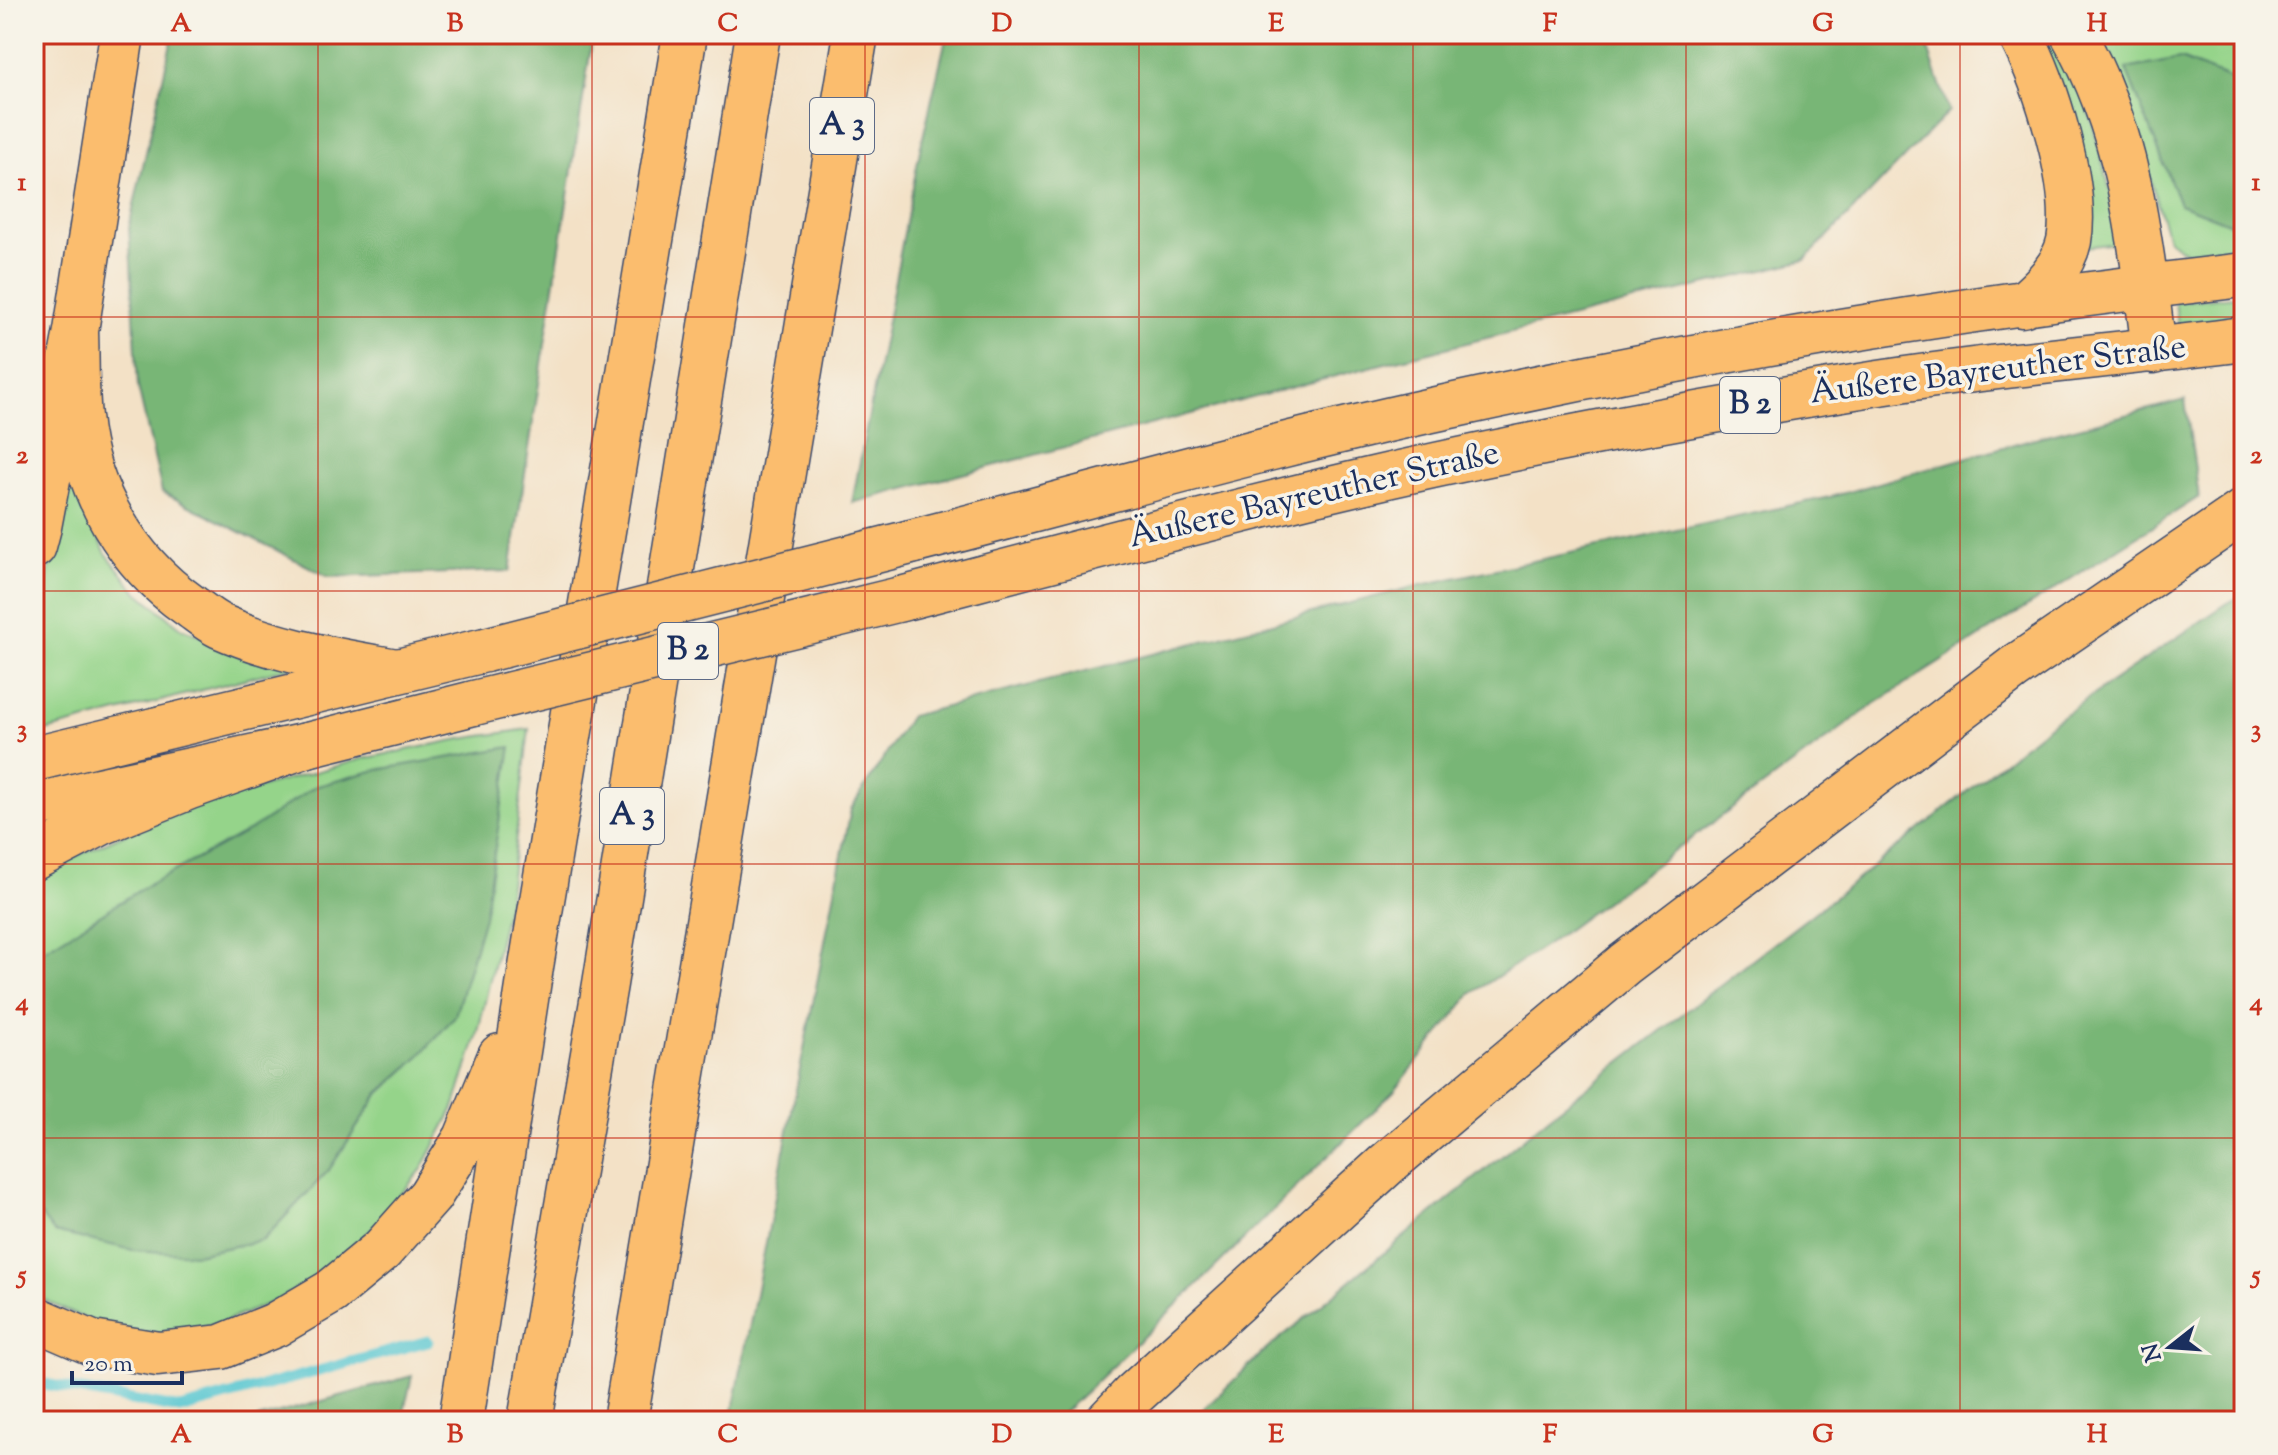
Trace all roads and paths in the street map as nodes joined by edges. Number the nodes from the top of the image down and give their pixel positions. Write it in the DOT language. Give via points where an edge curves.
graph roads {
  1 [pos="122,34"];
  2 [pos="685,34"];
  3 [pos="758,34"];
  4 [pos="856,34"];
  5 [pos="879,34"];
  6 [pos="2020,34"];
  7 [pos="2073,34"];
  8 [pos="827,218"];
  9 [pos="2244,275"];
  10 [pos="2146,286"];
  11 [pos="2022,305"];
  12 [pos="76,331"];
  13 [pos="2244,339"];
  14 [pos="2154,351"];
  15 [pos="2244,511"];
  16 [pos="34,546"];
  17 [pos="396,671"];
  18 [pos="307,745"];
  19 [pos="34,759"];
  20 [pos="34,806"];
  21 [pos="34,858"];
  22 [pos="531,967"];
  23 [pos="34,1318"];
  24 [pos="461,1421"];
  25 [pos="530,1421"];
  26 [pos="625,1421"];
  27 [pos="1108,1421"];
  1 -- 12 [label="main road"];
  2 -- 22 [label="main road"];
  3 -- 25 [label="main road, A 3"];
  4 -- 8 [label="main road, A 3"];
  5 -- 8 [label="main road"];
  6 -- 11 [label="main road" via="2056,130 2070,207 2069,242 2059,266"];
  7 -- 10 [label="main road" via="2110,116 2131,188"];
  8 -- 26 [label="main road, A 3"];
  9 -- 10 [label="main road, Äußere Bayreuther Straße / B 2"];
  10 -- 11 [label="main road, B 2"];
  10 -- 14 [label="main road"];
  11 -- 17 [label="main road, B 2, bridge" via="1670,361 1453,405"];
  12 -- 16 [label="main road"];
  12 -- 17 [label="main road" via="79,418 89,468 104,508 134,554 171,593 216,624 297,653"];
  13 -- 14 [label="main road, Äußere Bayreuther Straße / B 2"];
  14 -- 18 [label="main road, Äußere Bayreuther Straße / B 2, bridge" via="1851,388 1547,442 1351,484"];
  15 -- 27 [label="main road" via="2014,668 1625,964 1388,1163"];
  17 -- 19 [label="main road, B 2"];
  18 -- 20 [label="main road, B 2"];
  18 -- 21 [label="main road" via="173,793"];
  22 -- 23 [label="main road" via="466,1138 430,1196 382,1250 331,1292 275,1325 221,1347 158,1354 92,1343"];
  22 -- 24 [label="main road"];
}
